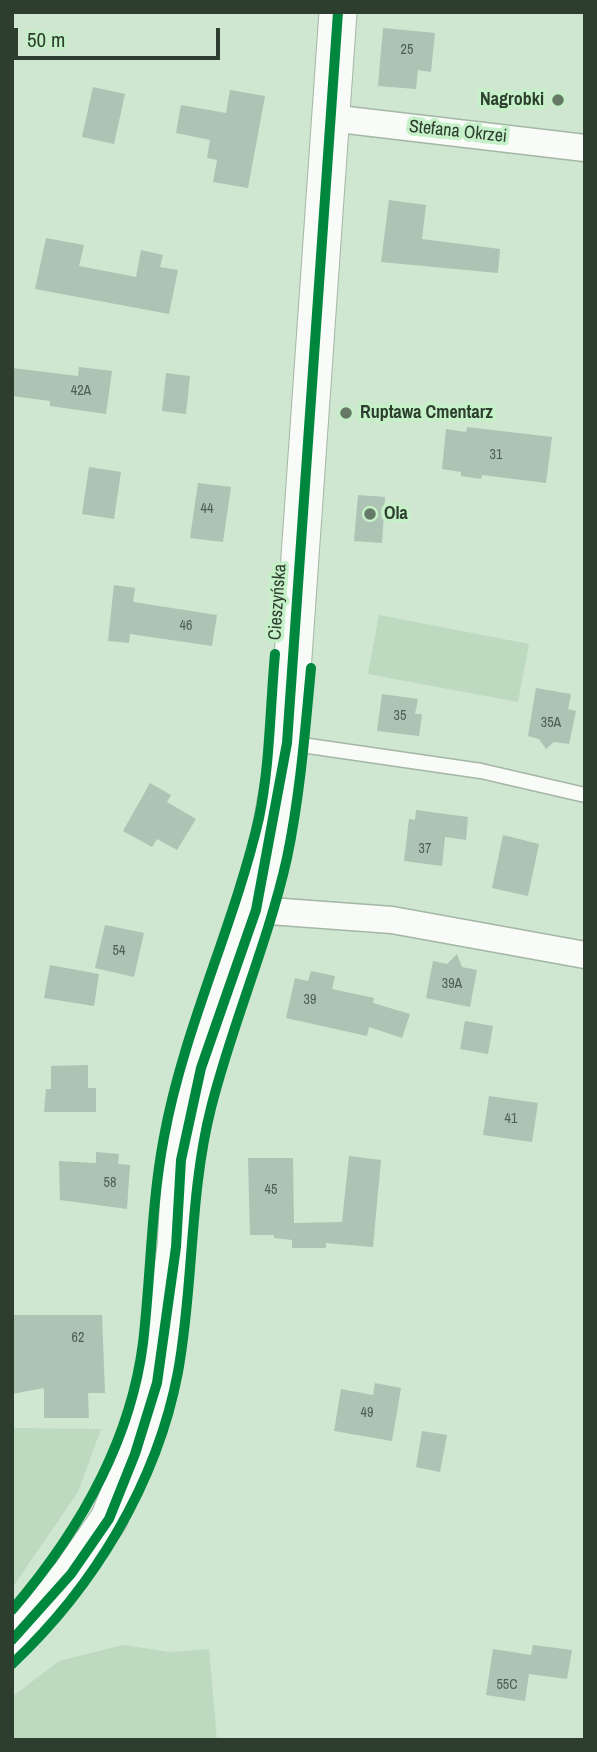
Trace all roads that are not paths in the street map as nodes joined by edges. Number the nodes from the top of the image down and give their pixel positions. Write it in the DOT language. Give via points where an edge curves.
graph roads {
  1 [pos="338,12"];
  2 [pos="330,118"];
  3 [pos="585,148"];
  4 [pos="287,743"];
  5 [pos="585,795"];
  6 [pos="256,910"];
  7 [pos="585,955"];
  8 [pos="12,1640"];
  1 -- 2 [label="main road, Cieszyńska"];
  2 -- 3 [label="street, Stefana Okrzei"];
  2 -- 4 [label="main road, Cieszyńska"];
  4 -- 5 [label="lane" via="481,771"];
  4 -- 6 [label="main road, Cieszyńska"];
  6 -- 7 [label="street" via="392,920"];
  6 -- 8 [label="main road, Cieszyńska" via="201,1068 181,1160 176,1247 157,1383 135,1454 109,1519 71,1574"];
}
